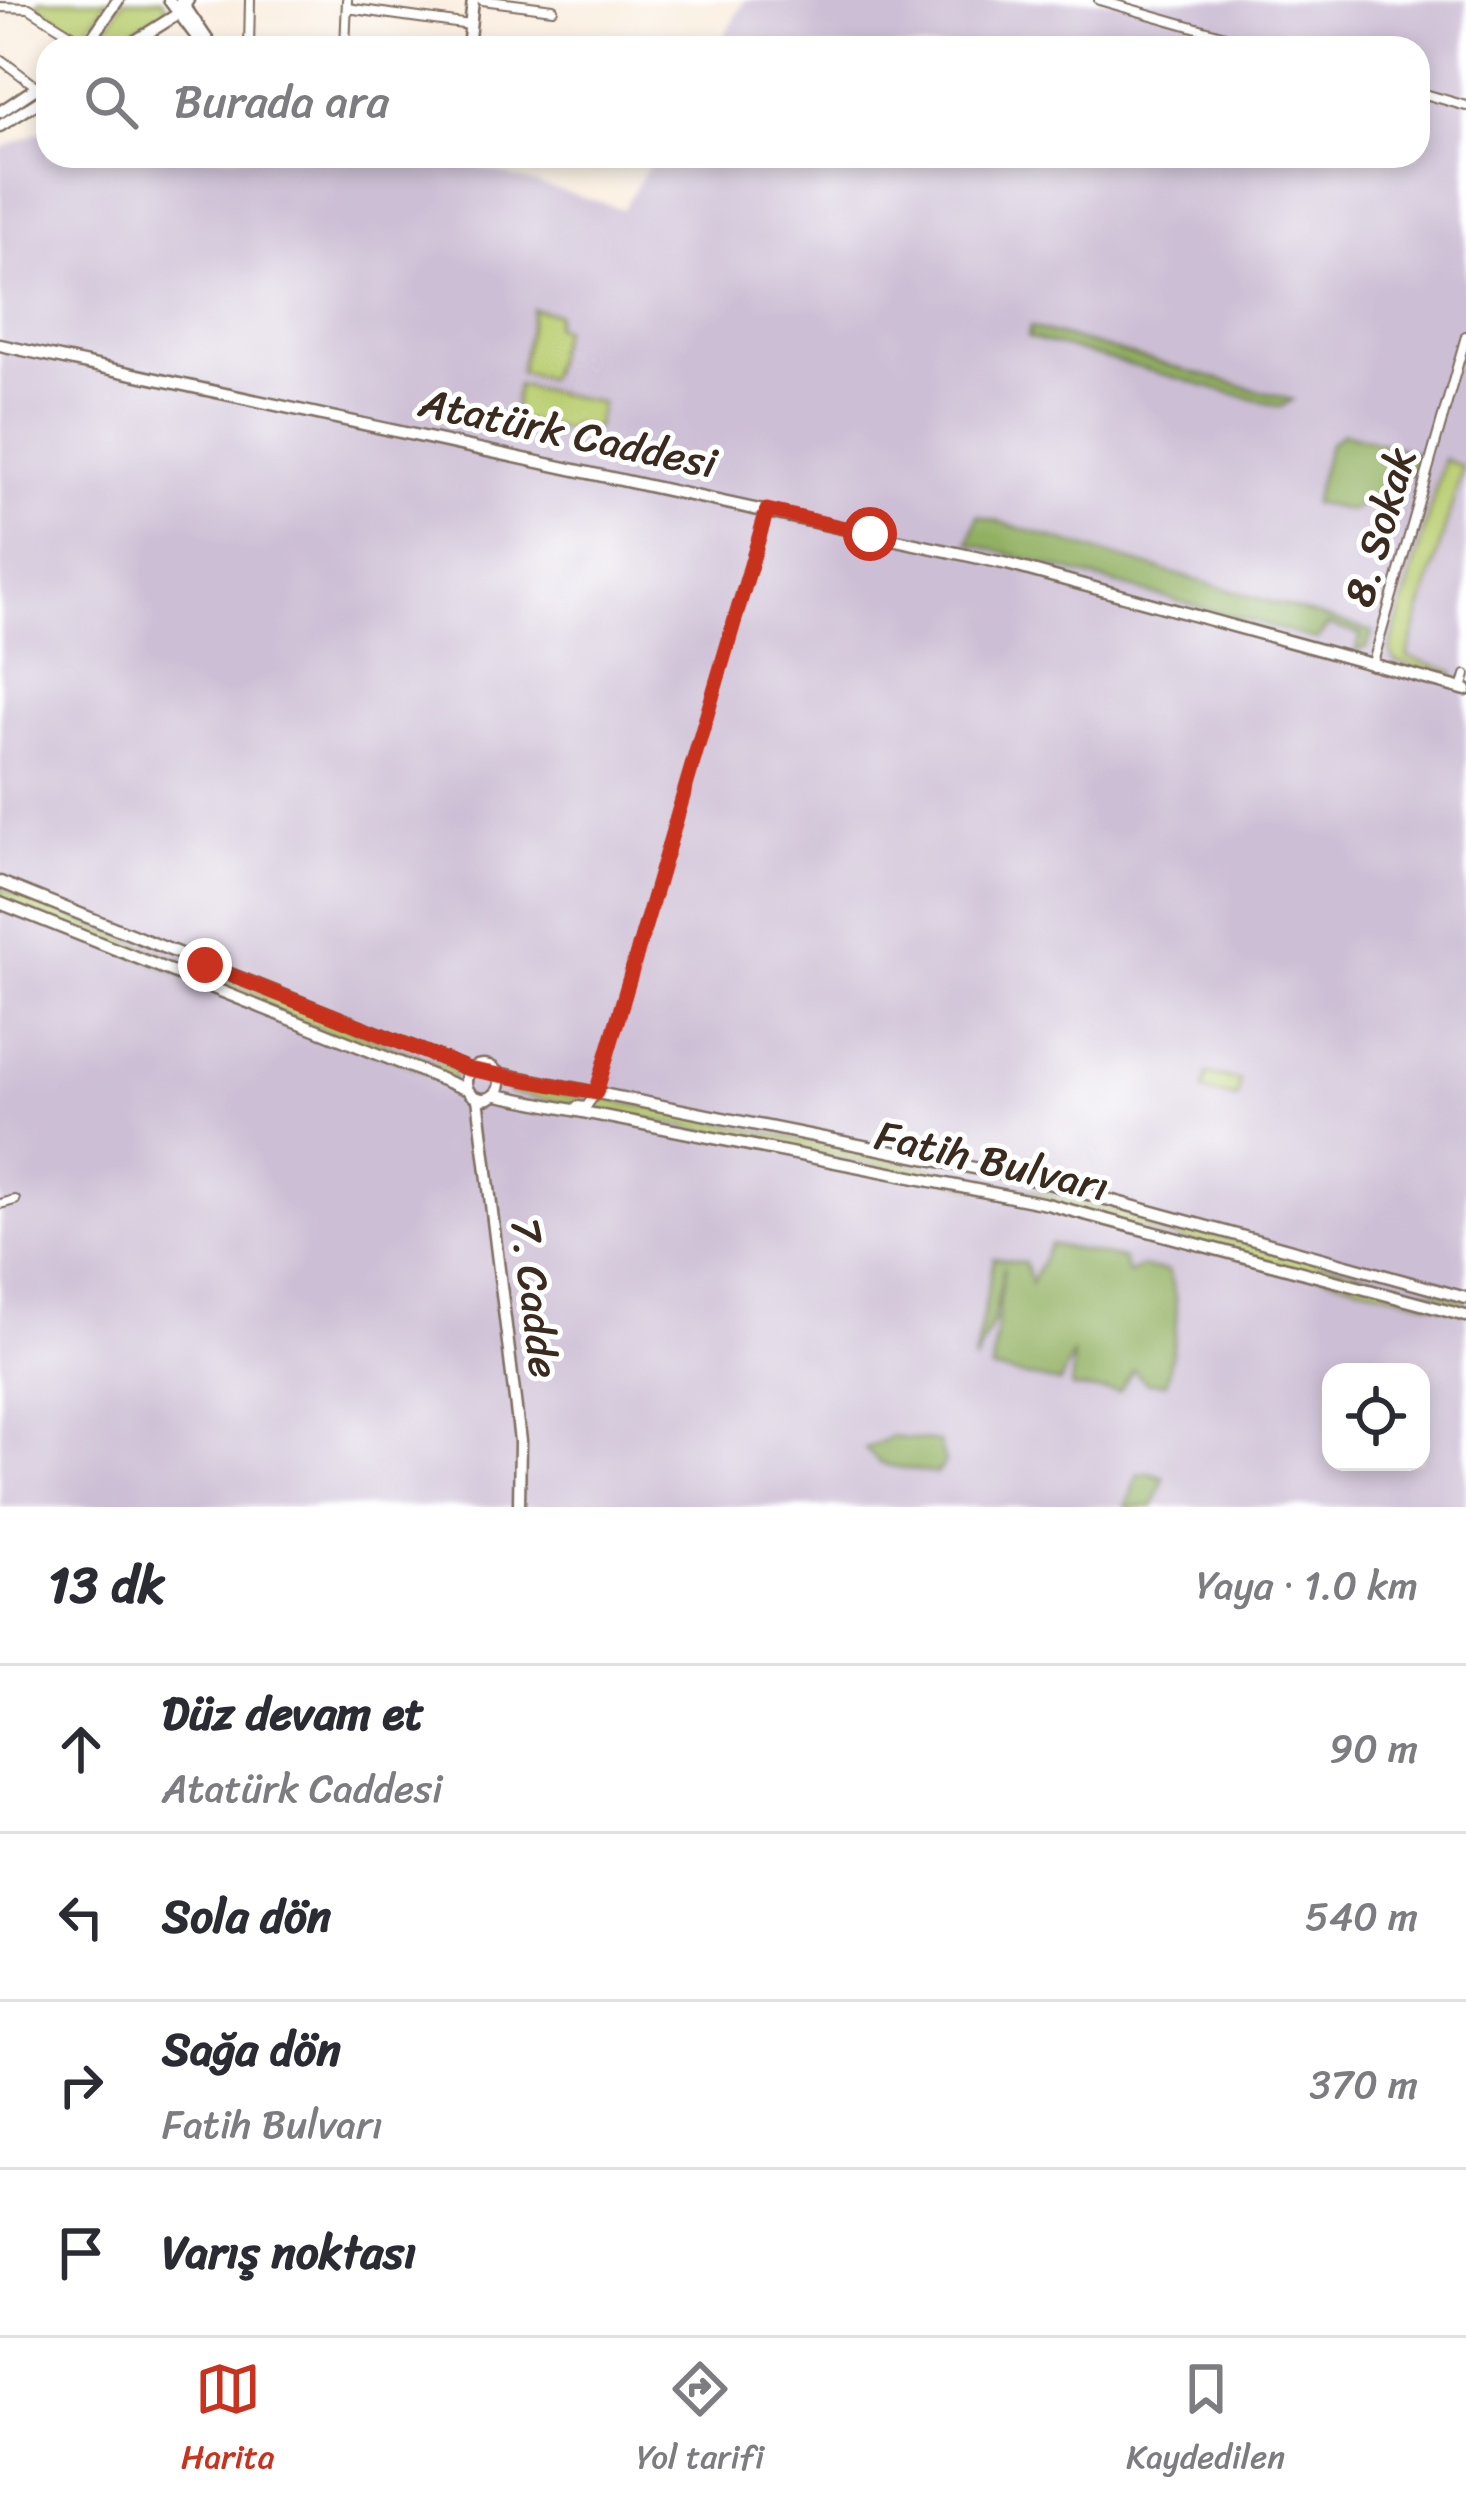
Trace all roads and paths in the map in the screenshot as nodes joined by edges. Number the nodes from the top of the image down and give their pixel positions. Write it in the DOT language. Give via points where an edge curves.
graph roads {
  1 [pos="118,0"];
  2 [pos="169,0"];
  3 [pos="250,0"];
  4 [pos="477,0"];
  5 [pos="1099,0"];
  6 [pos="30,4"];
  7 [pos="347,4"];
  8 [pos="183,5"];
  9 [pos="0,7"];
  10 [pos="553,9"];
  11 [pos="471,25"];
  12 [pos="74,36"];
  13 [pos="96,36"];
  14 [pos="140,36"];
  15 [pos="202,36"];
  16 [pos="249,36"];
  17 [pos="346,36"];
  18 [pos="470,36"];
  19 [pos="1225,36"];
  20 [pos="0,58"];
  21 [pos="36,83"];
  22 [pos="36,92"];
  23 [pos="36,95"];
  24 [pos="1430,96"];
  25 [pos="1466,106"];
  26 [pos="0,112"];
  27 [pos="0,126"];
  28 [pos="1466,336"];
  29 [pos="0,346"];
  30 [pos="767,510"];
  31 [pos="1372,666"];
  32 [pos="1466,675"];
  33 [pos="1464,690"];
  34 [pos="0,882"];
  35 [pos="0,903"];
  36 [pos="468,1069"];
  37 [pos="502,1074"];
  38 [pos="463,1088"];
  39 [pos="596,1093"];
  40 [pos="497,1095"];
  41 [pos="478,1098"];
  42 [pos="557,1104"];
  43 [pos="15,1200"];
  44 [pos="0,1204"];
  45 [pos="1466,1298"];
  46 [pos="1466,1316"];
  47 [pos="519,1507"];
  1 -- 13 [label="main road"];
  2 -- 8 [label="main road"];
  3 -- 16 [label="street"];
  4 -- 10 [label="street"];
  4 -- 11 [label="main road"];
  5 -- 19 [label="street"];
  6 -- 9 [label="street"];
  6 -- 12 [label="street"];
  7 -- 11 [label="street"];
  7 -- 17 [label="street"];
  8 -- 14 [label="main road"];
  8 -- 15 [label="main road"];
  11 -- 18 [label="main road"];
  20 -- 21 [label="street"];
  22 -- 26 [label="main road"];
  23 -- 27 [label="main road"];
  24 -- 25 [label="street"];
  28 -- 31 [label="street, 8. Sokak"];
  29 -- 30 [label="main road, Atatürk Caddesi"];
  30 -- 31 [label="main road, Atatürk Caddesi" via="1007,564"];
  30 -- 39 [label="street"];
  31 -- 33 [label="main road, Atatürk Caddesi"];
  32 -- 33 [label="street"];
  34 -- 36 [label="main road, Fatih Bulvarı"];
  35 -- 38 [label="main road"];
  36 -- 37 [label="main road, Fatih Bulvarı"];
  36 -- 38 [label="main road"];
  37 -- 39 [label="main road, Fatih Bulvarı"];
  37 -- 40 [label="main road"];
  38 -- 41 [label="main road"];
  39 -- 42 [label="street" via="586,1107"];
  39 -- 45 [label="main road, Fatih Bulvarı" via="1044,1182"];
  40 -- 41 [label="main road, Fatih Bulvarı"];
  40 -- 42 [label="main road, Fatih Bulvarı"];
  41 -- 47 [label="main road, 7. Cadde" via="520,1441"];
  42 -- 46 [label="main road, Fatih Bulvarı" via="1047,1204"];
  43 -- 44 [label="street"];
}
